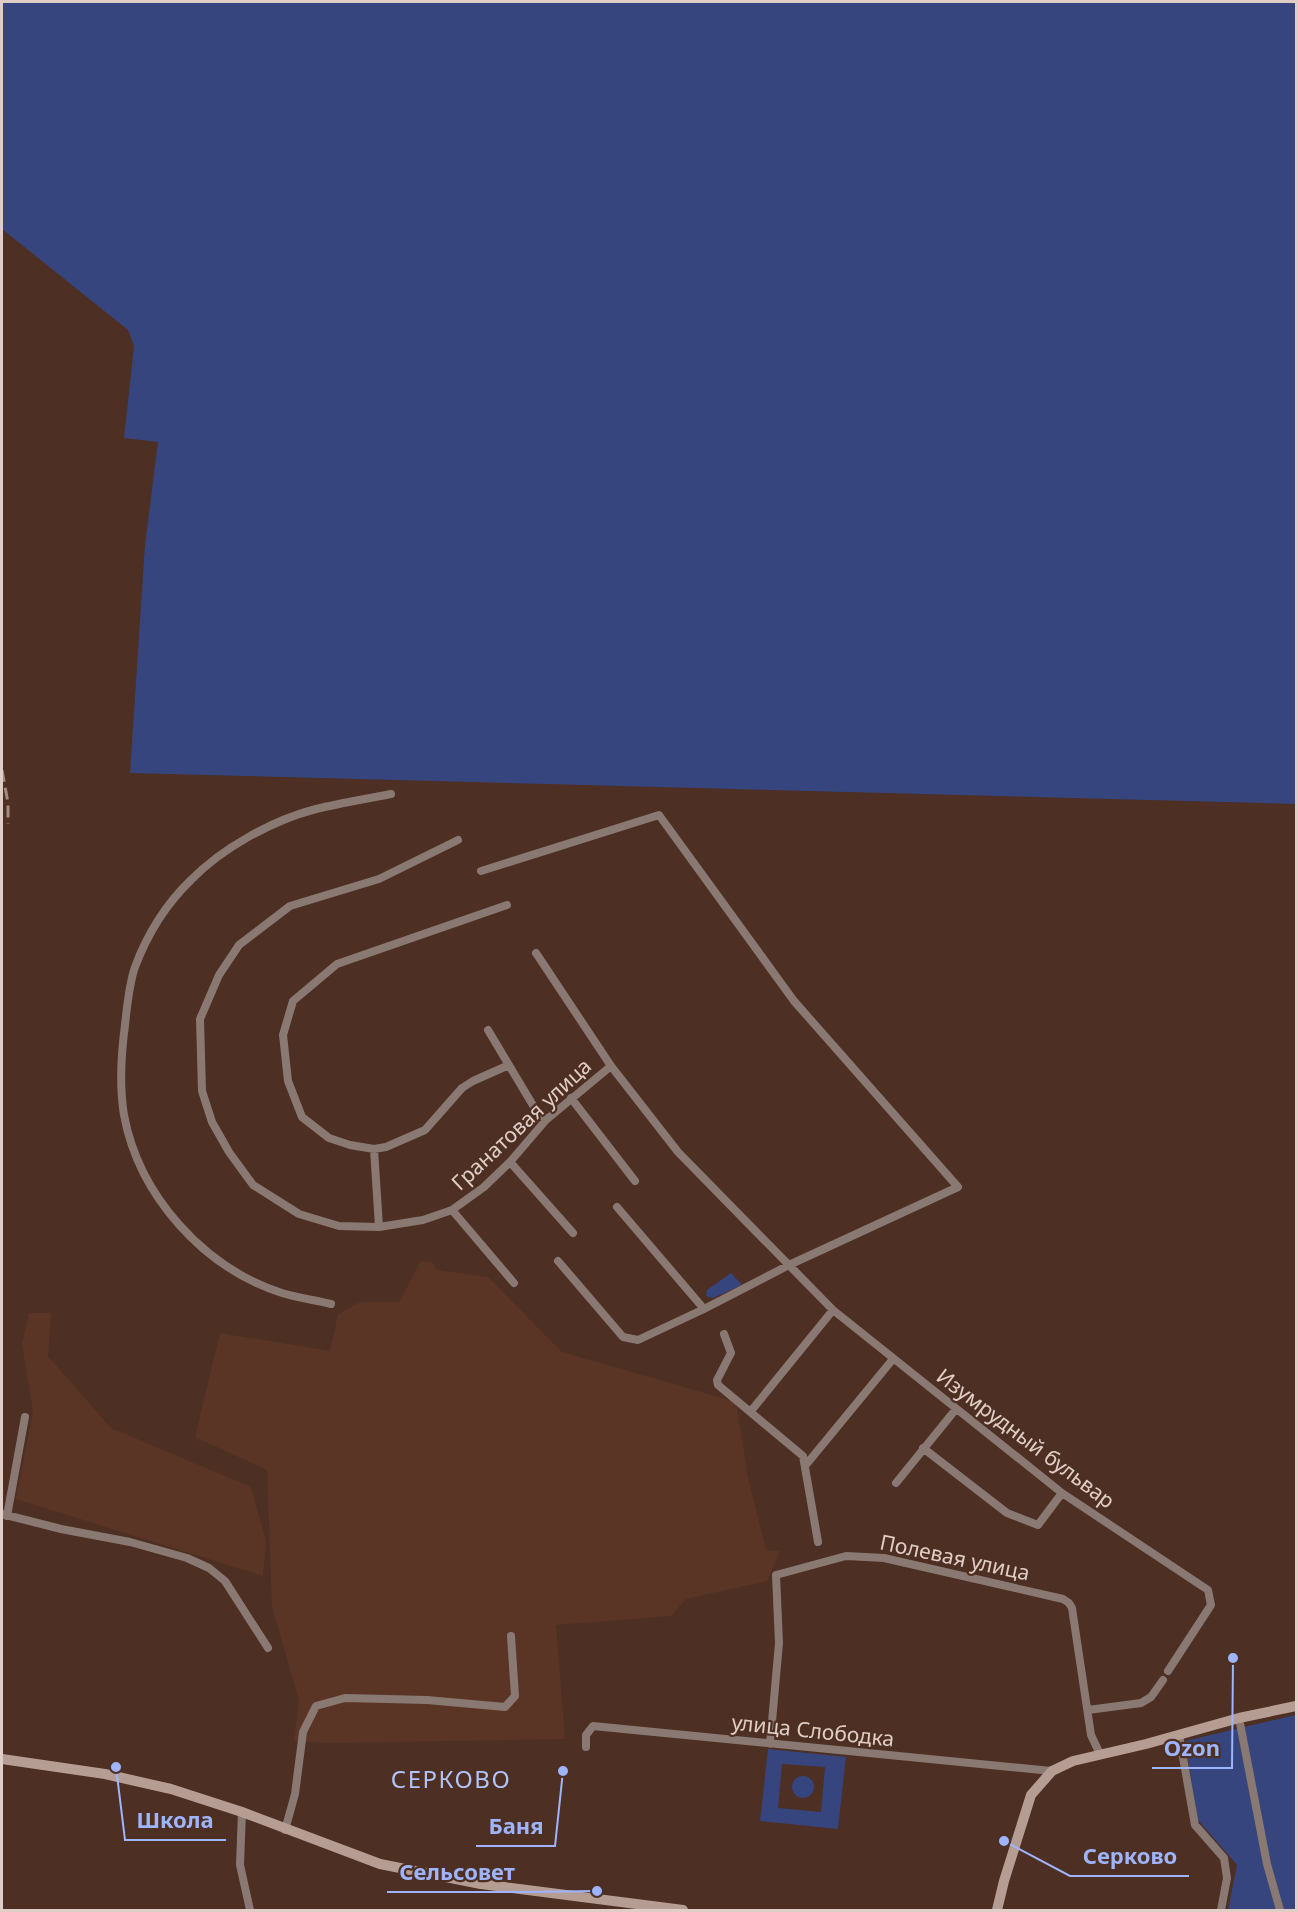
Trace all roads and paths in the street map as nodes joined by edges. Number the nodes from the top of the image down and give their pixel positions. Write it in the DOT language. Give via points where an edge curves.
graph roads {
  1 [pos="391,794"];
  2 [pos="458,840"];
  3 [pos="481,871"];
  4 [pos="507,905"];
  5 [pos="536,953"];
  6 [pos="488,1030"];
  7 [pos="509,1065"];
  8 [pos="611,1066"];
  9 [pos="571,1098"];
  10 [pos="546,1120"];
  11 [pos="374,1149"];
  12 [pos="510,1162"];
  13 [pos="635,1181"];
  14 [pos="617,1207"];
  15 [pos="452,1210"];
  16 [pos="380,1227"];
  17 [pos="573,1233"];
  18 [pos="558,1261"];
  19 [pos="789,1265"];
  20 [pos="514,1283"];
  21 [pos="331,1304"];
  22 [pos="704,1309"];
  23 [pos="833,1310"];
  24 [pos="723,1334"];
  25 [pos="893,1359"];
  26 [pos="956,1409"];
  27 [pos="751,1411"];
  28 [pos="25,1417"];
  29 [pos="923,1448"];
  30 [pos="805,1467"];
  31 [pos="896,1483"];
  32 [pos="1062,1494"];
  33 [pos="4,1515"];
  34 [pos="818,1542"];
  35 [pos="511,1636"];
  36 [pos="268,1648"];
  37 [pos="1168,1671"];
  38 [pos="1163,1680"];
  39 [pos="1296,1706"];
  40 [pos="1088,1710"];
  41 [pos="1239,1718"];
  42 [pos="1179,1735"];
  43 [pos="770,1744"];
  44 [pos="586,1746"];
  45 [pos="1100,1754"];
  46 [pos="2,1759"];
  47 [pos="1052,1771"];
  48 [pos="242,1812"];
  49 [pos="285,1830"];
  50 [pos="250,1911"];
  51 [pos="683,1911"];
  52 [pos="997,1911"];
  53 [pos="1221,1911"];
  54 [pos="1280,1911"];
  1 -- 21 [label="street" via="314,810 273,826 231,846 191,879 159,918 135,968 120,1066 124,1116 139,1163 164,1206 197,1244 237,1273 282,1293"];
  2 -- 16 [label="street, Гранатовая улица" via="379,879 290,906 238,945 219,975 200,1019 202,1091 212,1122 253,1185 299,1214 339,1226"];
  3 -- 19 [label="street" via="659,815 794,1001 958,1187"];
  4 -- 11 [label="street" via="337,964 293,1001 283,1035 288,1081 302,1117 329,1138"];
  5 -- 8 [label="street, Изумрудный бульвар"];
  6 -- 7 [label="street"];
  7 -- 10 [label="street"];
  7 -- 11 [label="street" via="462,1088 425,1130"];
  8 -- 9 [label="street, Гранатовая улица"];
  8 -- 19 [label="street, Изумрудный бульвар" via="678,1152"];
  9 -- 10 [label="street, Гранатовая улица"];
  9 -- 13 [label="street"];
  10 -- 12 [label="street, Гранатовая улица"];
  11 -- 16 [label="street"];
  12 -- 15 [label="street, Гранатовая улица"];
  12 -- 17 [label="street"];
  14 -- 22 [label="street"];
  15 -- 16 [label="street, Гранатовая улица" via="423,1220"];
  15 -- 20 [label="street"];
  18 -- 22 [label="street" via="622,1337 638,1340"];
  19 -- 22 [label="street"];
  19 -- 23 [label="street, Изумрудный бульвар"];
  23 -- 25 [label="street, Изумрудный бульвар"];
  23 -- 27 [label="street"];
  24 -- 27 [label="street" via="731,1357 717,1380 718,1385"];
  25 -- 26 [label="street, Изумрудный бульвар"];
  25 -- 30 [label="street"];
  26 -- 29 [label="street"];
  26 -- 32 [label="street, Изумрудный бульвар"];
  27 -- 30 [label="street" via="803,1455"];
  28 -- 33 [label="street"];
  29 -- 31 [label="street"];
  29 -- 32 [label="street" via="1007,1513 1038,1525"];
  30 -- 34 [label="street"];
  32 -- 37 [label="street, Изумрудный бульвар" via="1208,1590 1211,1605"];
  33 -- 36 [label="street" via="130,1542 209,1568 225,1581"];
  35 -- 49 [label="street" via="515,1696 505,1707 345,1698 316,1706 303,1732 296,1794"];
  38 -- 40 [label="street" via="1151,1697 1141,1703"];
  39 -- 41 [label="main road"];
  40 -- 43 [label="street, Полевая улица" via="1069,1603 884,1558 846,1556 776,1575 779,1643"];
  40 -- 45 [label="street, Полевая улица" via="1091,1735"];
  41 -- 42 [label="main road"];
  41 -- 54 [label="street"];
  42 -- 45 [label="main road"];
  42 -- 53 [label="street" via="1195,1825 1224,1858 1227,1878"];
  43 -- 44 [label="street, улица Слободка" via="593,1726 586,1735"];
  43 -- 47 [label="street, улица Слободка"];
  45 -- 47 [label="main road"];
  46 -- 48 [label="main road" via="138,1780"];
  47 -- 52 [label="main road" via="1031,1795"];
  48 -- 49 [label="main road"];
  48 -- 50 [label="street" via="240,1865"];
  49 -- 51 [label="main road" via="380,1864 481,1884"];
}
